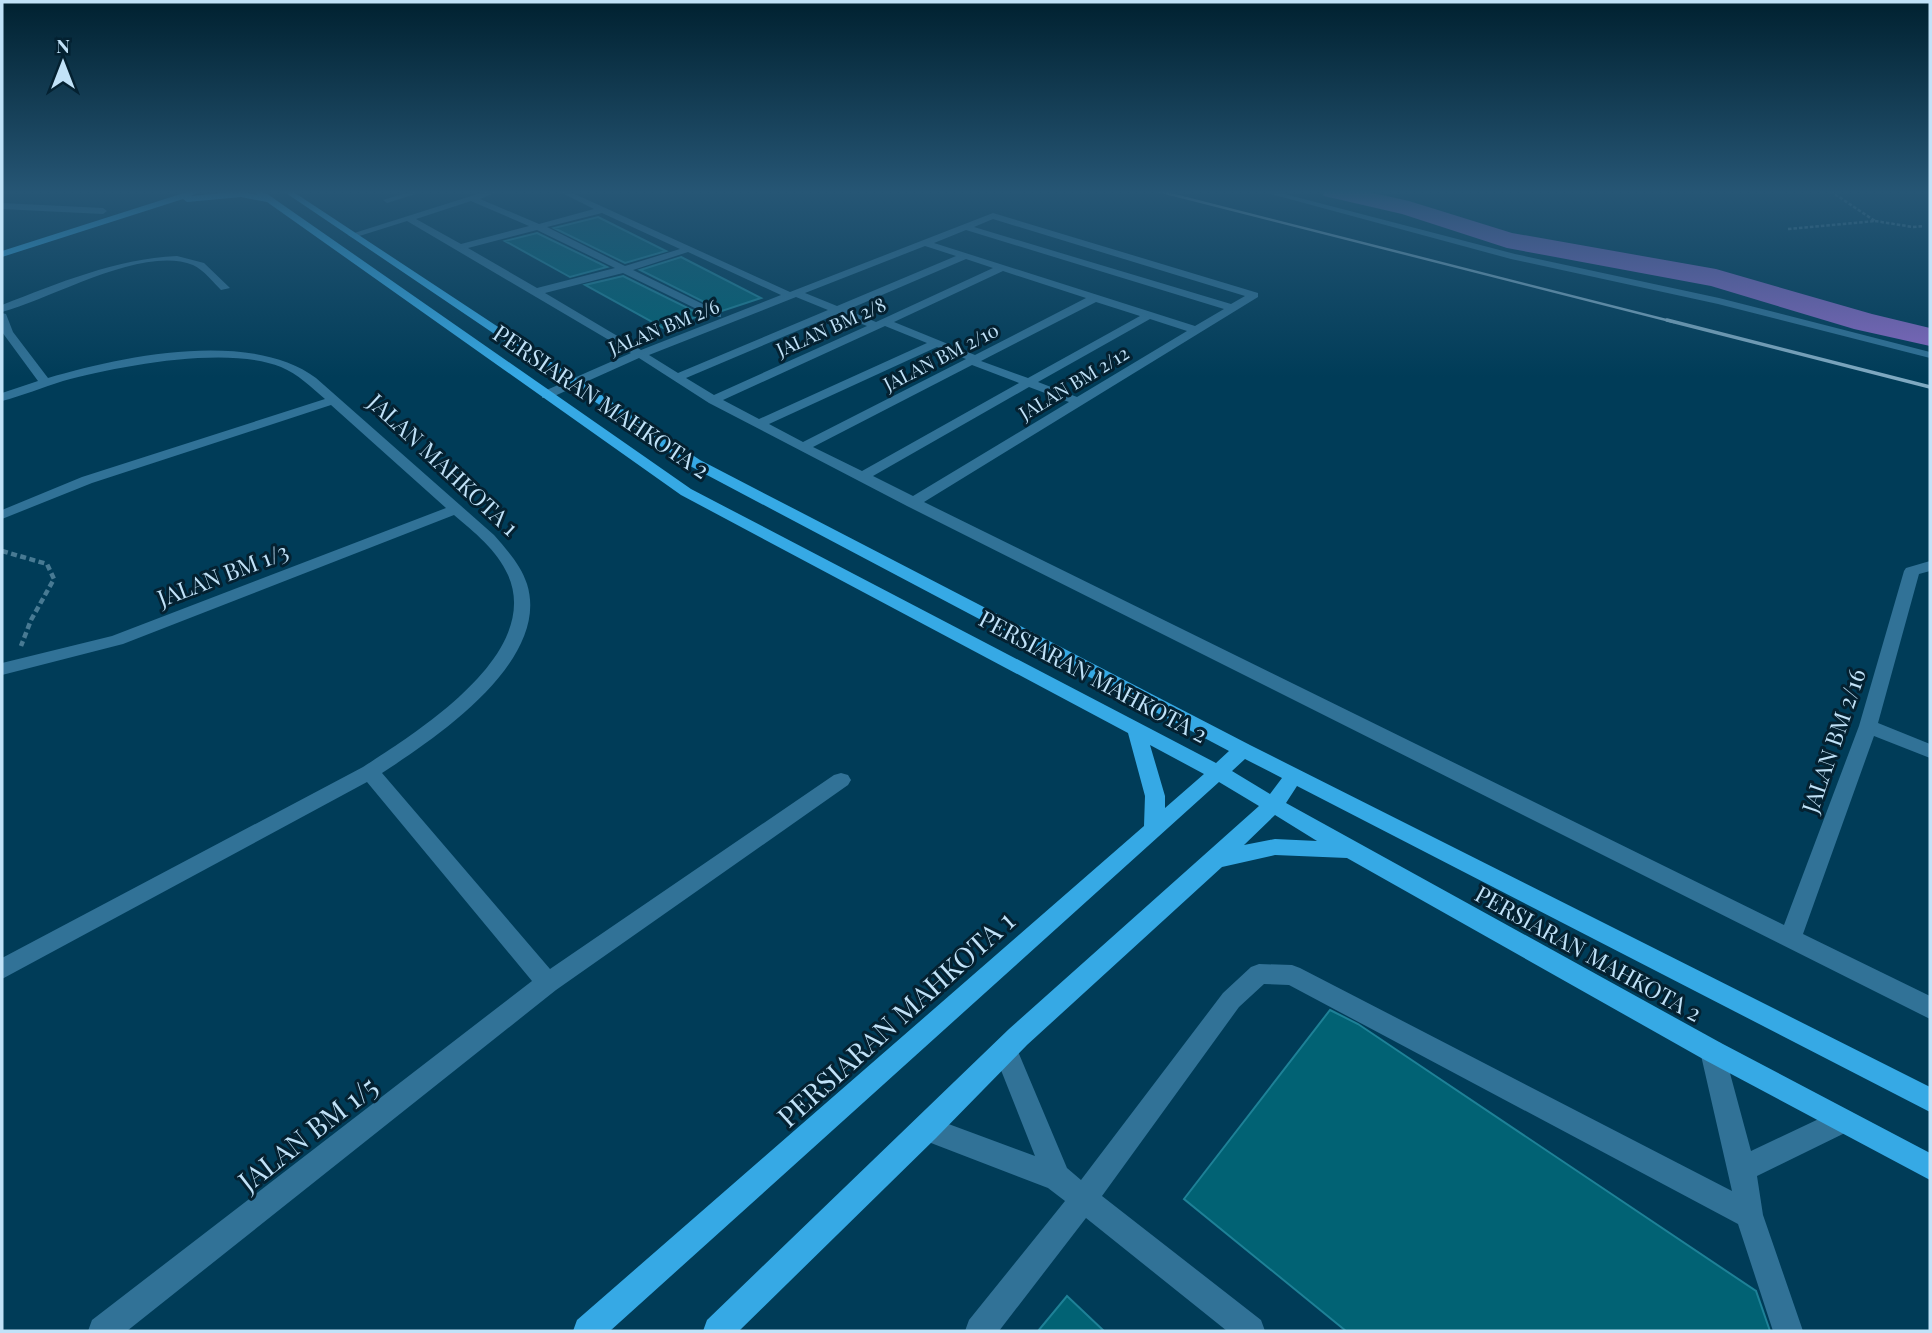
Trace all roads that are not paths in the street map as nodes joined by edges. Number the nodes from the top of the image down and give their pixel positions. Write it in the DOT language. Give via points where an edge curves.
graph roads {
  1 [pos="346,253"];
  2 [pos="379,253"];
  3 [pos="470,253"];
  4 [pos="593,253"];
  5 [pos="673,253"];
  6 [pos="701,253"];
  7 [pos="897,253"];
  8 [pos="956,253"];
  9 [pos="1048,253"];
  10 [pos="1109,253"];
  11 [pos="1115,253"];
  12 [pos="1500,253"];
  13 [pos="965,256"];
  14 [pos="1085,265"];
  15 [pos="1002,268"];
  16 [pos="625,269"];
  17 [pos="1073,271"];
  18 [pos="1061,277"];
  19 [pos="1049,283"];
  20 [pos="225,288"];
  21 [pos="536,292"];
  22 [pos="789,293"];
  23 [pos="1096,298"];
  24 [pos="1233,308"];
  25 [pos="2,309"];
  26 [pos="837,310"];
  27 [pos="717,315"];
  28 [pos="1149,315"];
  29 [pos="2,316"];
  30 [pos="881,324"];
  31 [pos="1198,331"];
  32 [pos="936,342"];
  33 [pos="634,352"];
  34 [pos="1930,355"];
  35 [pos="974,360"];
  36 [pos="676,378"];
  37 [pos="45,382"];
  38 [pos="576,383"];
  39 [pos="1028,383"];
  40 [pos="546,395"];
  41 [pos="2,397"];
  42 [pos="333,400"];
  43 [pos="713,400"];
  44 [pos="1079,402"];
  45 [pos="758,424"];
  46 [pos="803,447"];
  47 [pos="861,477"];
  48 [pos="912,503"];
  49 [pos="456,509"];
  50 [pos="2,515"];
  51 [pos="1929,566"];
  52 [pos="8,668"];
  53 [pos="1868,726"];
  54 [pos="1136,728"];
  55 [pos="1243,750"];
  56 [pos="1930,751"];
  57 [pos="370,772"];
  58 [pos="1219,773"];
  59 [pos="1295,775"];
  60 [pos="841,780"];
  61 [pos="1272,806"];
  62 [pos="1154,831"];
  63 [pos="1350,850"];
  64 [pos="1216,860"];
  65 [pos="1790,939"];
  66 [pos="2,969"];
  67 [pos="548,983"];
  68 [pos="1930,1008"];
  69 [pos="1005,1049"];
  70 [pos="1712,1051"];
  71 [pos="1930,1100"];
  72 [pos="1842,1121"];
  73 [pos="927,1129"];
  74 [pos="1930,1167"];
  75 [pos="1742,1168"];
  76 [pos="1057,1178"];
  77 [pos="1083,1199"];
  78 [pos="1749,1215"];
  79 [pos="103,1331"];
  80 [pos="588,1331"];
  81 [pos="718,1331"];
  82 [pos="980,1331"];
  83 [pos="1250,1331"];
  84 [pos="1788,1331"];
  1 -- 40 [label="main road, PERSIARAN MAHKOTA 2"];
  2 -- 38 [label="main road, PERSIARAN MAHKOTA 2"];
  3 -- 21 [label="street"];
  4 -- 16 [label="street"];
  5 -- 16 [label="street"];
  6 -- 22 [label="street"];
  7 -- 22 [label="street, JALAN BM 2/6"];
  8 -- 13 [label="street"];
  9 -- 14 [label="street"];
  10 -- 14 [label="street"];
  11 -- 24 [label="street, JALAN BM 2/12" via="1254,295"];
  12 -- 34 [label="street"];
  13 -- 15 [label="street"];
  13 -- 26 [label="street"];
  14 -- 17 [label="street"];
  14 -- 24 [label="street"];
  15 -- 19 [label="street"];
  15 -- 30 [label="street, JALAN BM 2/8"];
  16 -- 21 [label="street"];
  16 -- 27 [label="street"];
  18 -- 19 [label="street"];
  19 -- 23 [label="street"];
  20 -- 25 [label="street" via="197,264 148,261"];
  21 -- 33 [label="street"];
  22 -- 26 [label="street"];
  22 -- 27 [label="street"];
  22 -- 33 [label="street, JALAN BM 2/6"];
  23 -- 28 [label="street"];
  23 -- 35 [label="street, JALAN BM 2/10"];
  24 -- 31 [label="street, JALAN BM 2/12"];
  26 -- 30 [label="street"];
  26 -- 36 [label="street"];
  27 -- 33 [label="street"];
  28 -- 31 [label="street"];
  28 -- 39 [label="street"];
  29 -- 37 [label="street" via="8,332"];
  30 -- 32 [label="street"];
  30 -- 43 [label="street, JALAN BM 2/8"];
  31 -- 44 [label="street, JALAN BM 2/12"];
  32 -- 35 [label="street"];
  32 -- 45 [label="street"];
  33 -- 36 [label="street"];
  33 -- 38 [label="street, JALAN BM 2/6"];
  35 -- 39 [label="street"];
  35 -- 46 [label="street, JALAN BM 2/10"];
  36 -- 43 [label="street"];
  37 -- 41 [label="street, JALAN MAHKOTA 1"];
  37 -- 42 [label="street, JALAN MAHKOTA 1" via="123,364 238,356 293,368"];
  38 -- 40 [label="street, JALAN BM 2/6"];
  38 -- 55 [label="main road, PERSIARAN MAHKOTA 2" via="695,463"];
  39 -- 44 [label="street"];
  39 -- 47 [label="street"];
  40 -- 54 [label="main road, PERSIARAN MAHKOTA 2" via="686,492"];
  42 -- 49 [label="street, JALAN MAHKOTA 1"];
  42 -- 50 [label="street" via="87,480"];
  43 -- 45 [label="street"];
  44 -- 48 [label="street, JALAN BM 2/12"];
  45 -- 46 [label="street"];
  46 -- 47 [label="street"];
  47 -- 48 [label="street"];
  48 -- 65 [label="street"];
  49 -- 52 [label="street, JALAN BM 1/3" via="117,640"];
  49 -- 57 [label="street, JALAN MAHKOTA 1" via="512,565 521,591 521,616 491,676 452,715"];
  51 -- 53 [label="street, JALAN BM 2/16" via="1912,571"];
  53 -- 56 [label="street"];
  53 -- 65 [label="street, JALAN BM 2/16"];
  54 -- 58 [label="main road, PERSIARAN MAHKOTA 2"];
  54 -- 62 [label="main road" via="1155,796"];
  55 -- 58 [label="main road, PERSIARAN MAHKOTA 1"];
  55 -- 59 [label="main road, PERSIARAN MAHKOTA 2"];
  57 -- 66 [label="street, JALAN MAHKOTA 1"];
  57 -- 67 [label="street"];
  58 -- 61 [label="main road, PERSIARAN MAHKOTA 2"];
  58 -- 62 [label="main road, PERSIARAN MAHKOTA 1"];
  59 -- 61 [label="main road"];
  59 -- 71 [label="main road, PERSIARAN MAHKOTA 2"];
  60 -- 67 [label="street, JALAN BM 1/5"];
  61 -- 63 [label="main road, PERSIARAN MAHKOTA 2"];
  61 -- 64 [label="main road"];
  62 -- 80 [label="main road, PERSIARAN MAHKOTA 1"];
  63 -- 64 [label="main road" via="1275,847"];
  63 -- 70 [label="main road, PERSIARAN MAHKOTA 2"];
  64 -- 69 [label="main road"];
  65 -- 68 [label="street"];
  67 -- 79 [label="street, JALAN BM 1/5"];
  69 -- 73 [label="main road"];
  69 -- 76 [label="street"];
  70 -- 72 [label="main road, PERSIARAN MAHKOTA 2"];
  70 -- 75 [label="street"];
  72 -- 74 [label="main road, PERSIARAN MAHKOTA 2"];
  72 -- 75 [label="street"];
  73 -- 76 [label="street"];
  73 -- 81 [label="main road"];
  75 -- 78 [label="street"];
  76 -- 77 [label="street"];
  77 -- 78 [label="street" via="1231,1000 1259,974 1292,975"];
  77 -- 82 [label="street"];
  77 -- 83 [label="street"];
  78 -- 84 [label="street"];
}
